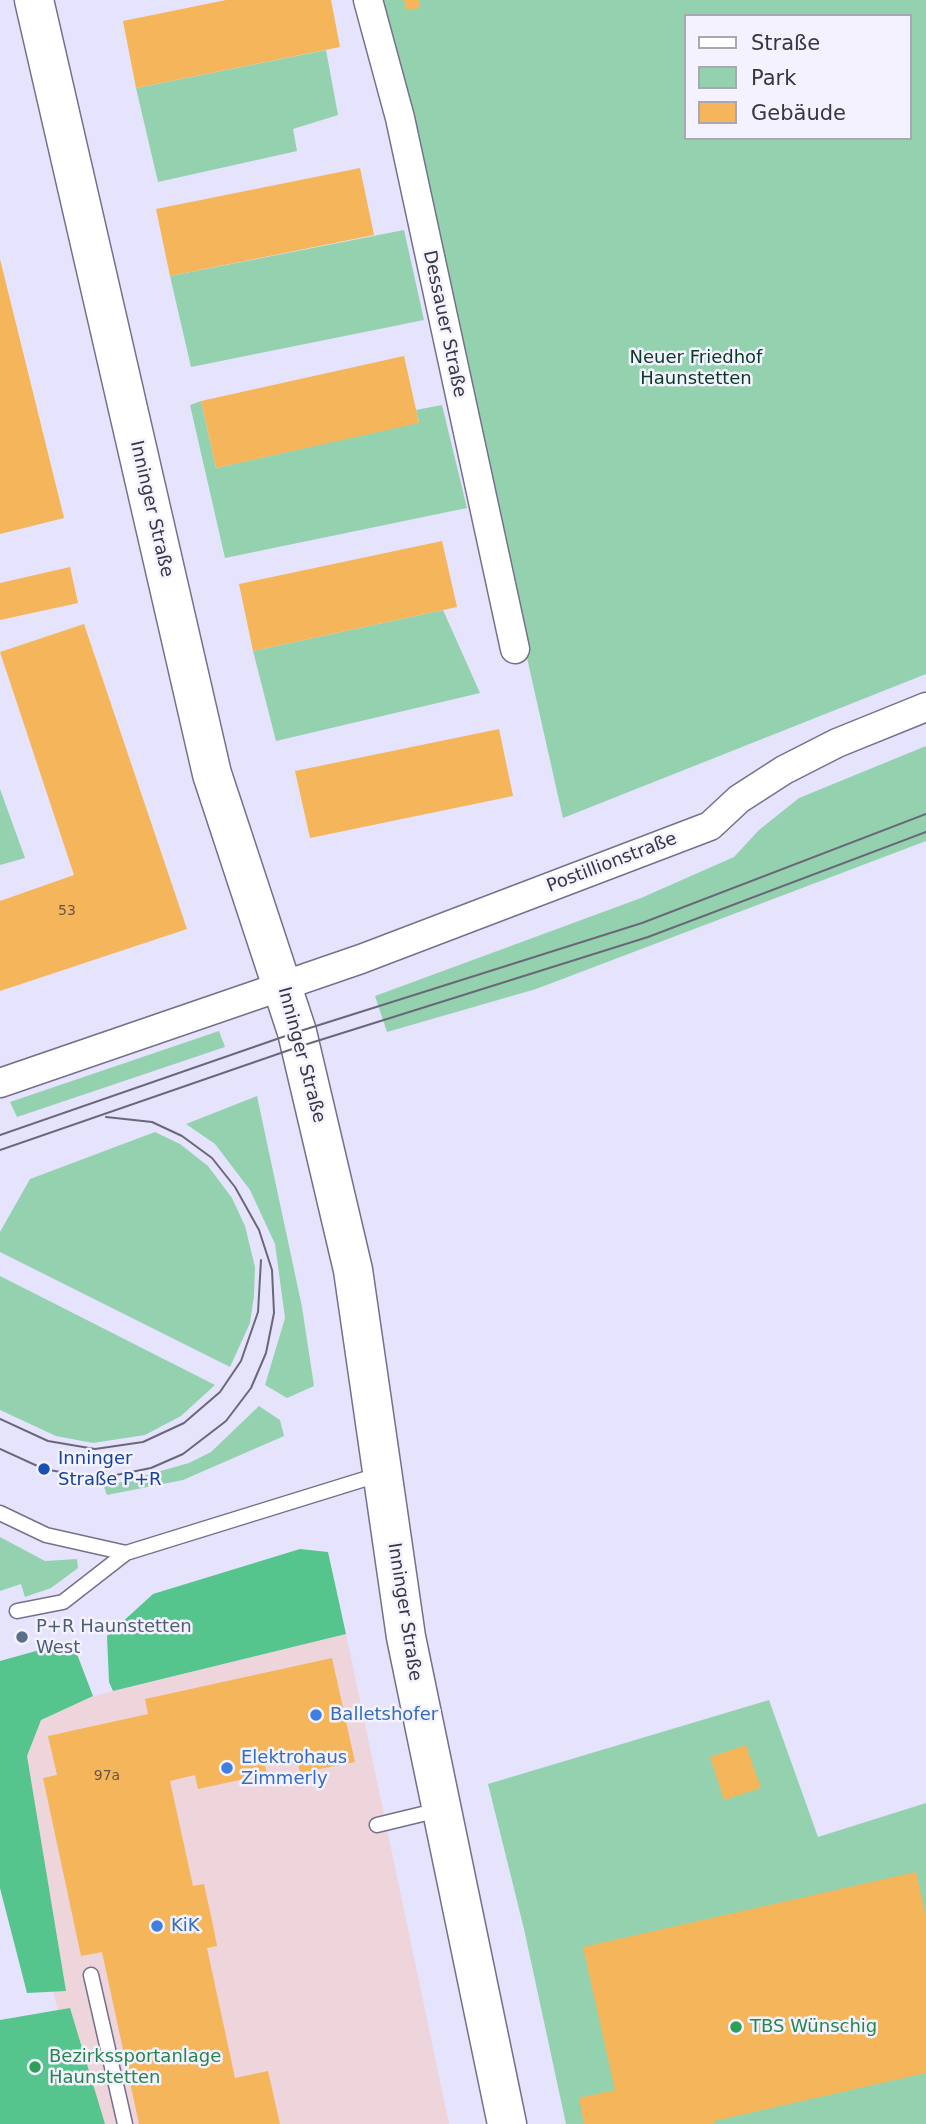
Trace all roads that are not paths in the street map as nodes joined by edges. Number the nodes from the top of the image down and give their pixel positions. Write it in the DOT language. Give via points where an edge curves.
graph roads {
  1 [pos="368,0"];
  2 [pos="40,3"];
  3 [pos="515,649"];
  4 [pos="926,707"];
  5 [pos="283,987"];
  6 [pos="0,1083"];
  7 [pos="382,1474"];
  8 [pos="0,1513"];
  9 [pos="126,1553"];
  10 [pos="17,1611"];
  11 [pos="440,1809"];
  12 [pos="377,1825"];
  13 [pos="92,1975"];
  14 [pos="125,2124"];
  15 [pos="507,2124"];
  1 -- 3 [label="street, Dessauer Straße" via="400,118"];
  2 -- 5 [label="main road, Inninger Straße" via="212,774"];
  4 -- 5 [label="street, Postillionstraße" via="784,770 739,799 710,826"];
  5 -- 6 [label="street, Postillionstraße"];
  5 -- 7 [label="main road, Inninger Straße" via="308,1073 353,1270"];
  7 -- 9 [label="lane"];
  7 -- 11 [label="main road, Inninger Straße" via="406,1637"];
  8 -- 9 [label="lane" via="46,1535"];
  9 -- 10 [label="lane" via="63,1602"];
  11 -- 12 [label="lane"];
  11 -- 15 [label="main road, Inninger Straße"];
  13 -- 14 [label="lane"];
}
